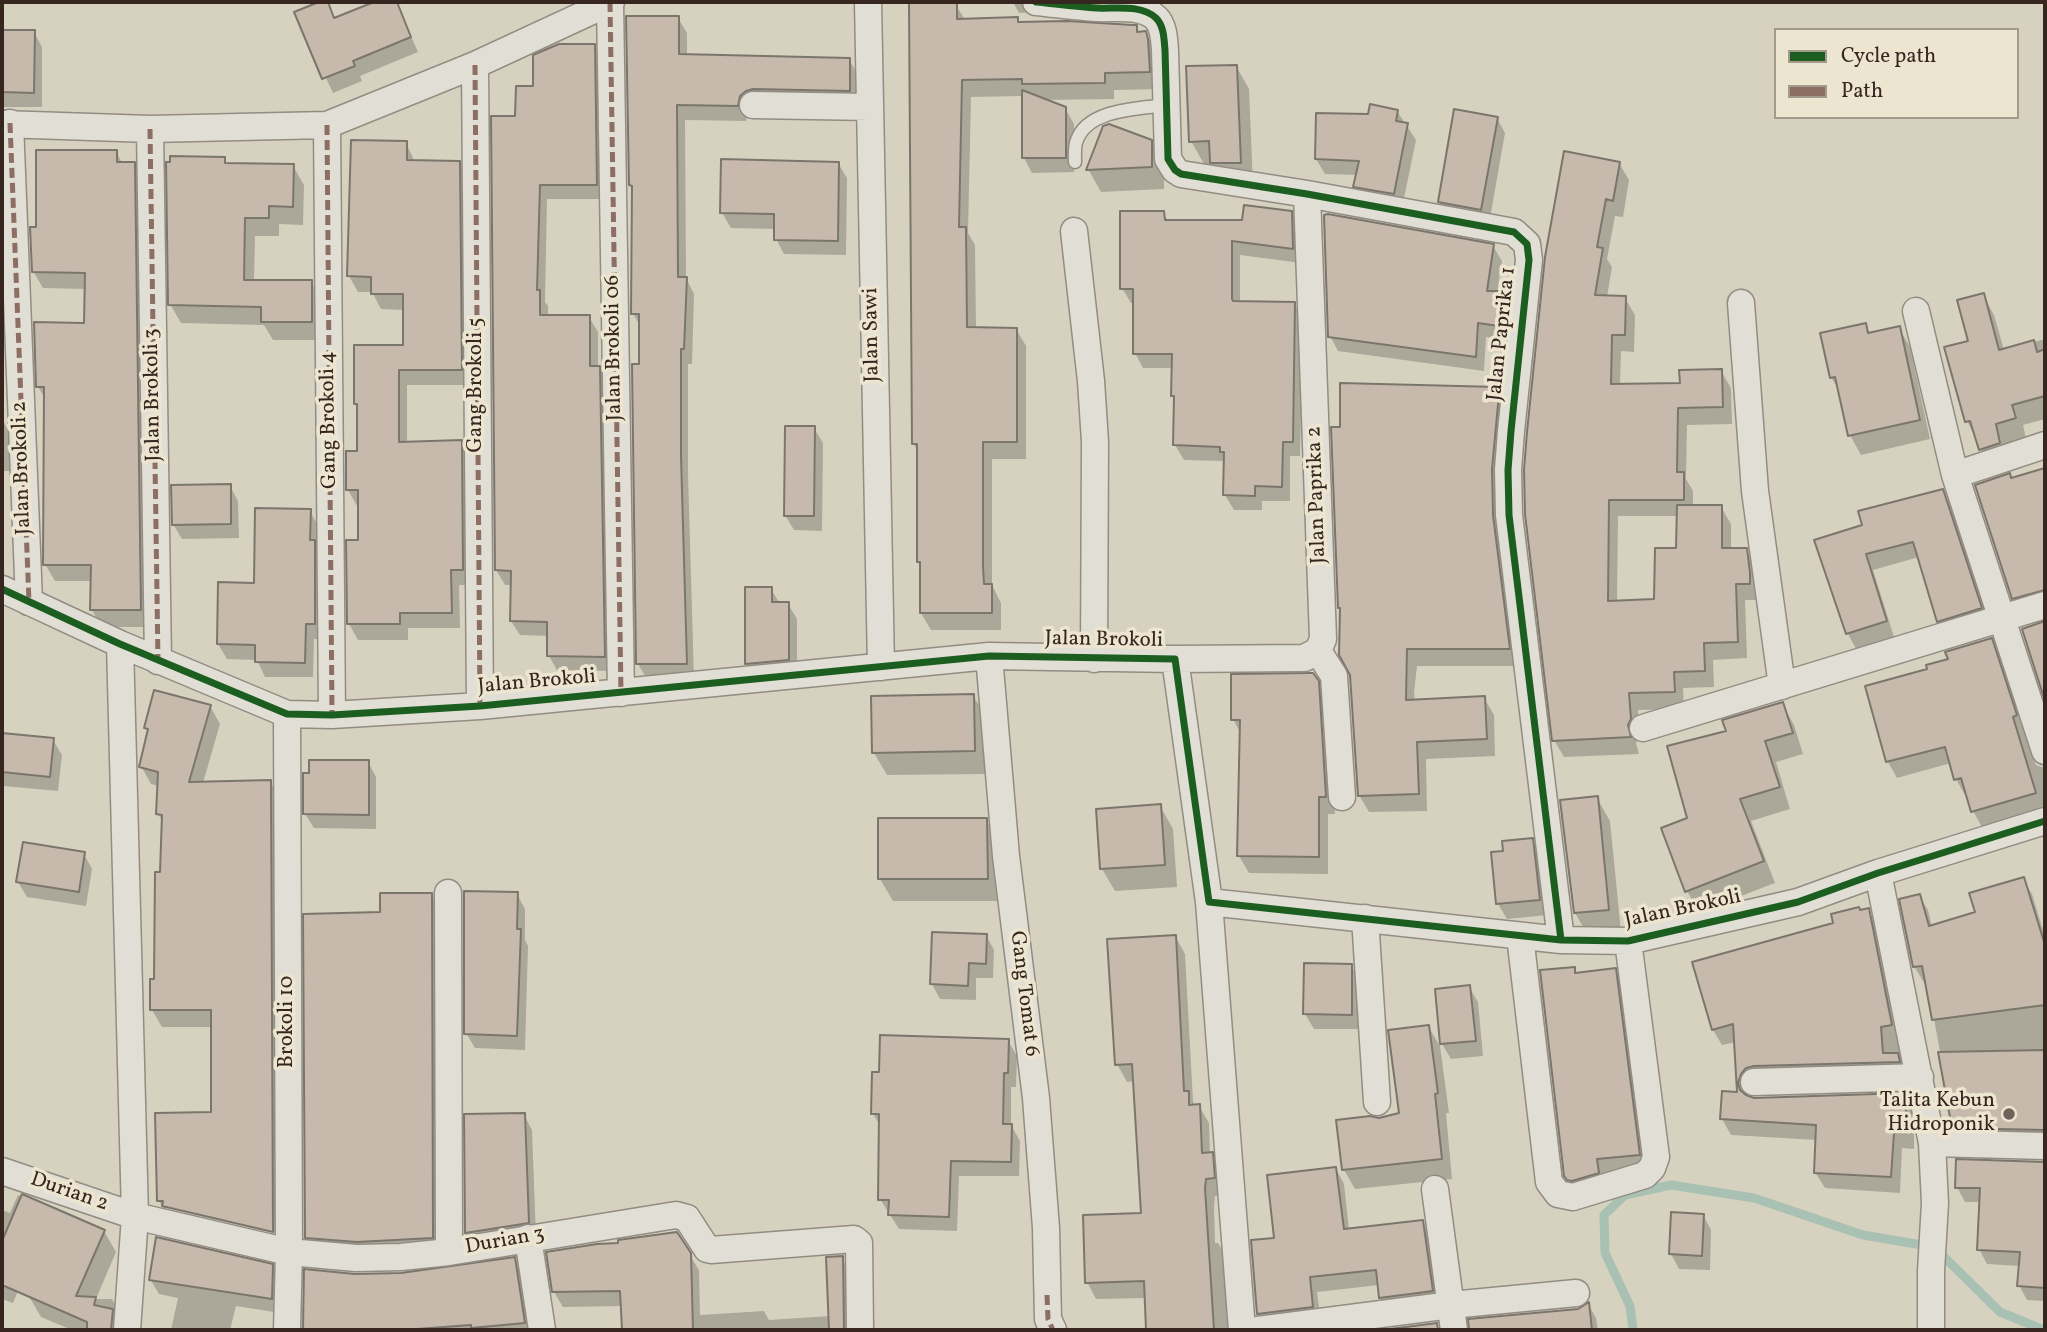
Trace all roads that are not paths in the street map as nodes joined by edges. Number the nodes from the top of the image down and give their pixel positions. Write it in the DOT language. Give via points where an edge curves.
graph roads {
  1 [pos="610,2"];
  2 [pos="868,2"];
  3 [pos="1036,2"];
  4 [pos="475,65"];
  5 [pos="753,105"];
  6 [pos="1166,105"];
  7 [pos="870,107"];
  8 [pos="6,124"];
  9 [pos="327,125"];
  10 [pos="150,129"];
  11 [pos="1074,162"];
  12 [pos="1307,194"];
  13 [pos="1074,230"];
  14 [pos="1741,303"];
  15 [pos="1916,311"];
  16 [pos="2045,445"];
  17 [pos="1955,475"];
  18 [pos="2,589"];
  19 [pos="29,602"];
  20 [pos="2045,605"];
  21 [pos="2003,618"];
  22 [pos="120,644"];
  23 [pos="1318,651"];
  24 [pos="989,656"];
  25 [pos="1094,659"];
  26 [pos="1175,659"];
  27 [pos="158,661"];
  28 [pos="881,667"];
  29 [pos="1783,686"];
  30 [pos="621,693"];
  31 [pos="480,706"];
  32 [pos="288,714"];
  33 [pos="332,715"];
  34 [pos="1643,728"];
  35 [pos="2045,751"];
  36 [pos="1342,797"];
  37 [pos="2045,821"];
  38 [pos="1878,873"];
  39 [pos="448,893"];
  40 [pos="1209,902"];
  41 [pos="1365,918"];
  42 [pos="1520,936"];
  43 [pos="1561,940"];
  44 [pos="1628,942"];
  45 [pos="1920,1077"];
  46 [pos="1754,1082"];
  47 [pos="1377,1102"];
  48 [pos="1932,1143"];
  49 [pos="2045,1146"];
  50 [pos="2,1171"];
  51 [pos="1435,1189"];
  52 [pos="135,1216"];
  53 [pos="528,1238"];
  54 [pos="289,1252"];
  55 [pos="449,1252"];
  56 [pos="1576,1293"];
  57 [pos="1452,1317"];
  58 [pos="127,1330"];
  59 [pos="286,1330"];
  60 [pos="542,1330"];
  61 [pos="860,1330"];
  62 [pos="1053,1330"];
  63 [pos="1242,1330"];
  64 [pos="1258,1330"];
  65 [pos="1931,1330"];
  1 -- 4 [label="street"];
  1 -- 30 [label="street, Jalan Brokoli 06"];
  2 -- 7 [label="street, Jalan Sawi"];
  3 -- 6 [label="street, Jalan Paprika 1" via="1140,10 1156,18 1166,50"];
  4 -- 9 [label="street"];
  4 -- 31 [label="street, Gang Brokoli 5"];
  5 -- 7 [label="street"];
  6 -- 11 [label="lane" via="1100,116 1077,140"];
  6 -- 12 [label="street, Jalan Paprika 1" via="1168,159 1181,174"];
  7 -- 28 [label="street, Jalan Sawi"];
  8 -- 10 [label="street"];
  8 -- 19 [label="street, Jalan Brokoli 2"];
  9 -- 10 [label="street"];
  9 -- 33 [label="street, Gang Brokoli 4"];
  10 -- 27 [label="street, Jalan Brokoli 3"];
  12 -- 23 [label="street, Jalan Paprika 2" via="1323,639"];
  12 -- 43 [label="street, Jalan Paprika 1" via="1514,232 1527,244 1508,470 1509,515"];
  13 -- 25 [label="street" via="1095,442"];
  14 -- 29 [label="street" via="1755,491"];
  15 -- 17 [label="street"];
  16 -- 17 [label="street"];
  17 -- 21 [label="street"];
  18 -- 19 [label="street, Jalan Brokoli"];
  19 -- 22 [label="street, Jalan Brokoli"];
  20 -- 21 [label="street"];
  21 -- 29 [label="street"];
  21 -- 35 [label="street"];
  22 -- 27 [label="street, Jalan Brokoli"];
  22 -- 52 [label="street"];
  23 -- 26 [label="street" via="1304,658"];
  23 -- 36 [label="street" via="1334,677"];
  24 -- 25 [label="street, Jalan Brokoli"];
  24 -- 28 [label="street, Jalan Brokoli"];
  24 -- 62 [label="street, Gang Tomat 6" via="1006,856 1036,1098 1048,1319"];
  25 -- 26 [label="street, Jalan Brokoli"];
  26 -- 40 [label="street, Jalan Brokoli"];
  27 -- 32 [label="street, Jalan Brokoli"];
  28 -- 30 [label="street, Jalan Brokoli"];
  29 -- 34 [label="street"];
  30 -- 31 [label="street, Jalan Brokoli"];
  31 -- 33 [label="street, Jalan Brokoli"];
  32 -- 33 [label="street, Jalan Brokoli"];
  32 -- 54 [label="street, Brokoli 10"];
  37 -- 38 [label="street, Jalan Brokoli"];
  38 -- 44 [label="street, Jalan Brokoli" via="1798,902"];
  38 -- 45 [label="street"];
  39 -- 55 [label="street"];
  40 -- 41 [label="street, Jalan Brokoli"];
  40 -- 63 [label="street"];
  41 -- 42 [label="street, Jalan Brokoli"];
  41 -- 47 [label="street"];
  42 -- 43 [label="street, Jalan Brokoli"];
  42 -- 44 [label="street" via="1549,1182 1558,1194 1573,1197 1645,1175 1656,1157"];
  43 -- 44 [label="street, Jalan Brokoli"];
  45 -- 46 [label="street"];
  45 -- 48 [label="street"];
  48 -- 49 [label="street"];
  48 -- 65 [label="street"];
  50 -- 52 [label="street, Durian 2"];
  51 -- 57 [label="street"];
  52 -- 54 [label="street, Durian 3"];
  52 -- 58 [label="street"];
  53 -- 55 [label="street, Durian 3"];
  53 -- 60 [label="street"];
  53 -- 61 [label="street, Durian 3" via="676,1214 687,1218 711,1250 853,1239 859,1243"];
  54 -- 55 [label="street, Durian 3" via="379,1258"];
  54 -- 59 [label="street, Brokoli 10"];
  56 -- 57 [label="street"];
  57 -- 64 [label="street"];
}
